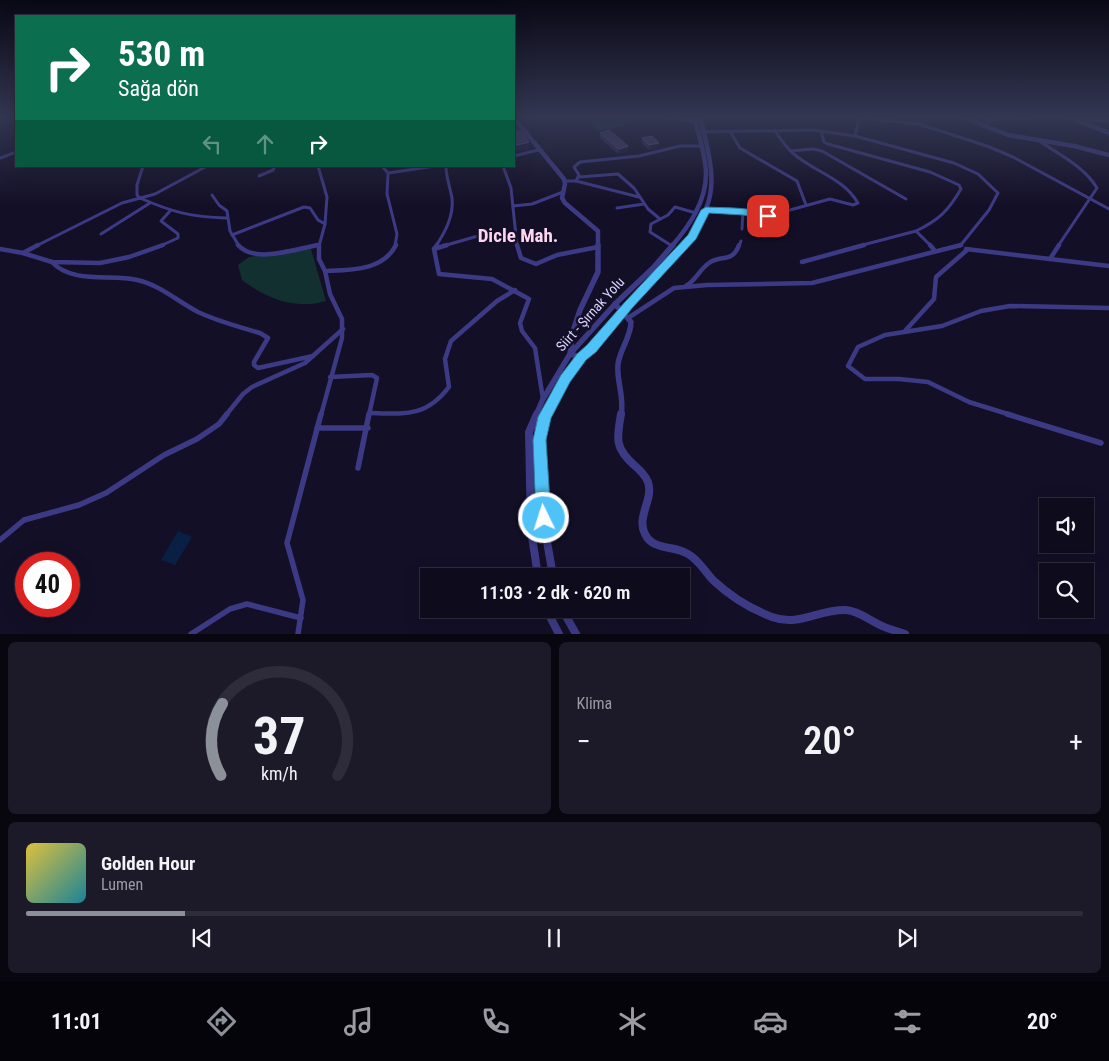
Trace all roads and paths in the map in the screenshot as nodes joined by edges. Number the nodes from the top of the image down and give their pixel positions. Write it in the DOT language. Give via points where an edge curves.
graph roads {
  1 [pos="534,146"];
  2 [pos="700,146"];
  3 [pos="703,146"];
  4 [pos="739,146"];
  5 [pos="786,146"];
  6 [pos="834,146"];
  7 [pos="890,146"];
  8 [pos="986,146"];
  9 [pos="1047,146"];
  10 [pos="1072,146"];
  11 [pos="538,150"];
  12 [pos="791,151"];
  13 [pos="15,152"];
  14 [pos="1109,153"];
  15 [pos="515,156"];
  16 [pos="0,158"];
  17 [pos="205,167"];
  18 [pos="274,167"];
  19 [pos="318,167"];
  20 [pos="383,167"];
  21 [pos="428,167"];
  22 [pos="446,167"];
  23 [pos="504,167"];
  24 [pos="142,168"];
  25 [pos="388,173"];
  26 [pos="259,176"];
  27 [pos="579,177"];
  28 [pos="564,181"];
  29 [pos="576,181"];
  30 [pos="563,192"];
  31 [pos="212,195"];
  32 [pos="639,196"];
  33 [pos="140,198"];
  34 [pos="906,200"];
  35 [pos="1090,200"];
  36 [pos="150,202"];
  37 [pos="644,204"];
  38 [pos="806,205"];
  39 [pos="513,206"];
  40 [pos="616,208"];
  41 [pos="1109,209"];
  42 [pos="706,210"];
  43 [pos="170,211"];
  44 [pos="743,212"];
  45 [pos="696,213"];
  46 [pos="768,216"];
  47 [pos="226,218"];
  48 [pos="660,219"];
  49 [pos="325,224"];
  50 [pos="742,229"];
  51 [pos="916,231"];
  52 [pos="780,233"];
  53 [pos="101,234"];
  54 [pos="232,234"];
  55 [pos="515,234"];
  56 [pos="741,241"];
  57 [pos="319,245"];
  58 [pos="672,246"];
  59 [pos="960,246"];
  60 [pos="598,247"];
  61 [pos="0,249"];
  62 [pos="434,249"];
  63 [pos="967,250"];
  64 [pos="935,251"];
  65 [pos="23,253"];
  66 [pos="1050,259"];
  67 [pos="52,262"];
  68 [pos="802,262"];
  69 [pos="1109,266"];
  70 [pos="325,271"];
  71 [pos="685,287"];
  72 [pos="515,290"];
  73 [pos="615,304"];
  74 [pos="1109,308"];
  75 [pos="625,315"];
  76 [pos="343,329"];
  77 [pos="904,332"];
  78 [pos="570,354"];
  79 [pos="315,355"];
  80 [pos="581,357"];
  81 [pos="330,377"];
  82 [pos="543,398"];
  83 [pos="371,413"];
  84 [pos="317,428"];
  85 [pos="368,428"];
  86 [pos="1101,443"];
  87 [pos="358,468"];
  88 [pos="0,540"];
  89 [pos="537,568"];
  90 [pos="552,568"];
  91 [pos="301,618"];
  92 [pos="550,618"];
  93 [pos="567,618"];
  94 [pos="191,634"];
  95 [pos="298,634"];
  96 [pos="560,634"];
  97 [pos="576,634"];
  98 [pos="905,634"];
  1 -- 11 [label="street"];
  2 -- 27 [label="street" via="680,146 640,156 580,162 574,167"];
  2 -- 45 [label="street, Siirt - Şırnak Yolu" via="706,172 705,188"];
  3 -- 42 [label="street, Siirt - Şırnak Yolu" via="712,187"];
  4 -- 38 [label="street" via="797,181"];
  5 -- 12 [label="street"];
  6 -- 51 [label="street" via="921,169 958,185 960,193 953,203 935,222"];
  7 -- 59 [label="street" via="954,163 978,174 998,193 989,210"];
  8 -- 35 [label="street" via="1013,157"];
  9 -- 35 [label="street" via="1085,170 1097,188"];
  10 -- 14 [label="street"];
  11 -- 15 [label="street"];
  11 -- 28 [label="street"];
  12 -- 34 [label="street" via="822,151"];
  12 -- 38 [label="street" via="843,184 853,192 858,203 853,205 830,199"];
  13 -- 16 [label="street"];
  17 -- 33 [label="street" via="155,194"];
  18 -- 26 [label="street"];
  19 -- 49 [label="street" via="327,197"];
  20 -- 25 [label="street"];
  21 -- 25 [label="street"];
  22 -- 62 [label="street" via="452,200 447,229"];
  23 -- 39 [label="street" via="513,192"];
  24 -- 33 [label="street" via="136,185"];
  25 -- 70 [label="street" via="387,194 398,239 394,248 378,264"];
  27 -- 29 [label="street"];
  27 -- 32 [label="street" via="618,174"];
  28 -- 29 [label="street"];
  28 -- 30 [label="street"];
  29 -- 32 [label="street"];
  30 -- 39 [label="street" via="532,204"];
  30 -- 60 [label="street" via="565,203 598,231"];
  31 -- 47 [label="street" via="227,211"];
  32 -- 37 [label="street"];
  33 -- 36 [label="street"];
  33 -- 65 [label="street" via="122,203"];
  35 -- 41 [label="street"];
  35 -- 66 [label="street"];
  36 -- 43 [label="street"];
  36 -- 53 [label="street"];
  37 -- 40 [label="street"];
  37 -- 48 [label="street"];
  38 -- 46 [label="street"];
  39 -- 55 [label="street"];
  42 -- 44 [label="street"];
  42 -- 75 [label="street, Siirt - Şırnak Yolu" via="692,237"];
  43 -- 47 [label="street"];
  43 -- 67 [label="street" via="161,221 178,234 174,241 115,261"];
  44 -- 46 [label="street"];
  44 -- 50 [label="street"];
  45 -- 48 [label="street" via="675,207"];
  45 -- 58 [label="street, Siirt - Şırnak Yolu"];
  46 -- 52 [label="street" via="783,226"];
  47 -- 54 [label="street"];
  48 -- 58 [label="street" via="651,224 650,232"];
  49 -- 54 [label="street" via="310,208 304,207"];
  49 -- 57 [label="street"];
  51 -- 64 [label="street"];
  51 -- 68 [label="street"];
  54 -- 57 [label="street" via="242,248 253,255"];
  55 -- 60 [label="street" via="521,258 536,264 557,255"];
  55 -- 62 [label="street" via="485,234"];
  56 -- 71 [label="street" via="736,253 724,260 710,262"];
  57 -- 70 [label="street" via="319,259"];
  58 -- 73 [label="street, Siirt - Şırnak Yolu"];
  59 -- 63 [label="street"];
  59 -- 64 [label="street"];
  60 -- 78 [label="street" via="598,272 580,310"];
  61 -- 65 [label="street"];
  62 -- 72 [label="street" via="439,274 492,279"];
  63 -- 66 [label="street"];
  63 -- 77 [label="street" via="936,277 934,299"];
  64 -- 71 [label="street" via="812,283"];
  65 -- 67 [label="street"];
  66 -- 69 [label="street"];
  67 -- 79 [label="street" via="58,269 74,273 146,283 207,316 260,333 268,338 254,362 258,368"];
  70 -- 76 [label="street"];
  71 -- 75 [label="street" via="674,288"];
  72 -- 82 [label="street" via="529,299 520,323 535,348"];
  72 -- 83 [label="street" via="489,306 455,336 444,358 449,387 433,404 423,412"];
  73 -- 75 [label="street"];
  73 -- 78 [label="street, Siirt - Şırnak Yolu"];
  74 -- 77 [label="street" via="1010,306 981,311 942,326"];
  75 -- 80 [label="street, Siirt - Şırnak Yolu"];
  75 -- 98 [label="street" via="631,322 631,329 618,368 623,401 617,436 620,449 646,478 649,488 642,522 648,540 656,546 684,552 736,598 778,619 790,622 848,610"];
  76 -- 79 [label="street"];
  76 -- 81 [label="street"];
  77 -- 86 [label="street" via="885,335 858,347 848,366 865,379 928,382 969,402"];
  78 -- 80 [label="street"];
  78 -- 82 [label="street, Siirt - Şırnak Yolu"];
  79 -- 88 [label="street" via="305,363 252,387 212,430 164,455 106,493 79,505 24,520"];
  80 -- 90 [label="street, Siirt - Şırnak Yolu" via="545,417 539,440 544,518"];
  81 -- 83 [label="street" via="375,376"];
  81 -- 84 [label="street"];
  82 -- 89 [label="street, Siirt - Şırnak Yolu" via="529,432 531,530"];
  83 -- 85 [label="street"];
  84 -- 85 [label="street"];
  84 -- 91 [label="street" via="288,543 303,600"];
  85 -- 87 [label="street"];
  91 -- 94 [label="street" via="247,604 230,609"];
  91 -- 95 [label="street"];
  92 -- 96 [label="street"];
  93 -- 97 [label="street"];
}
